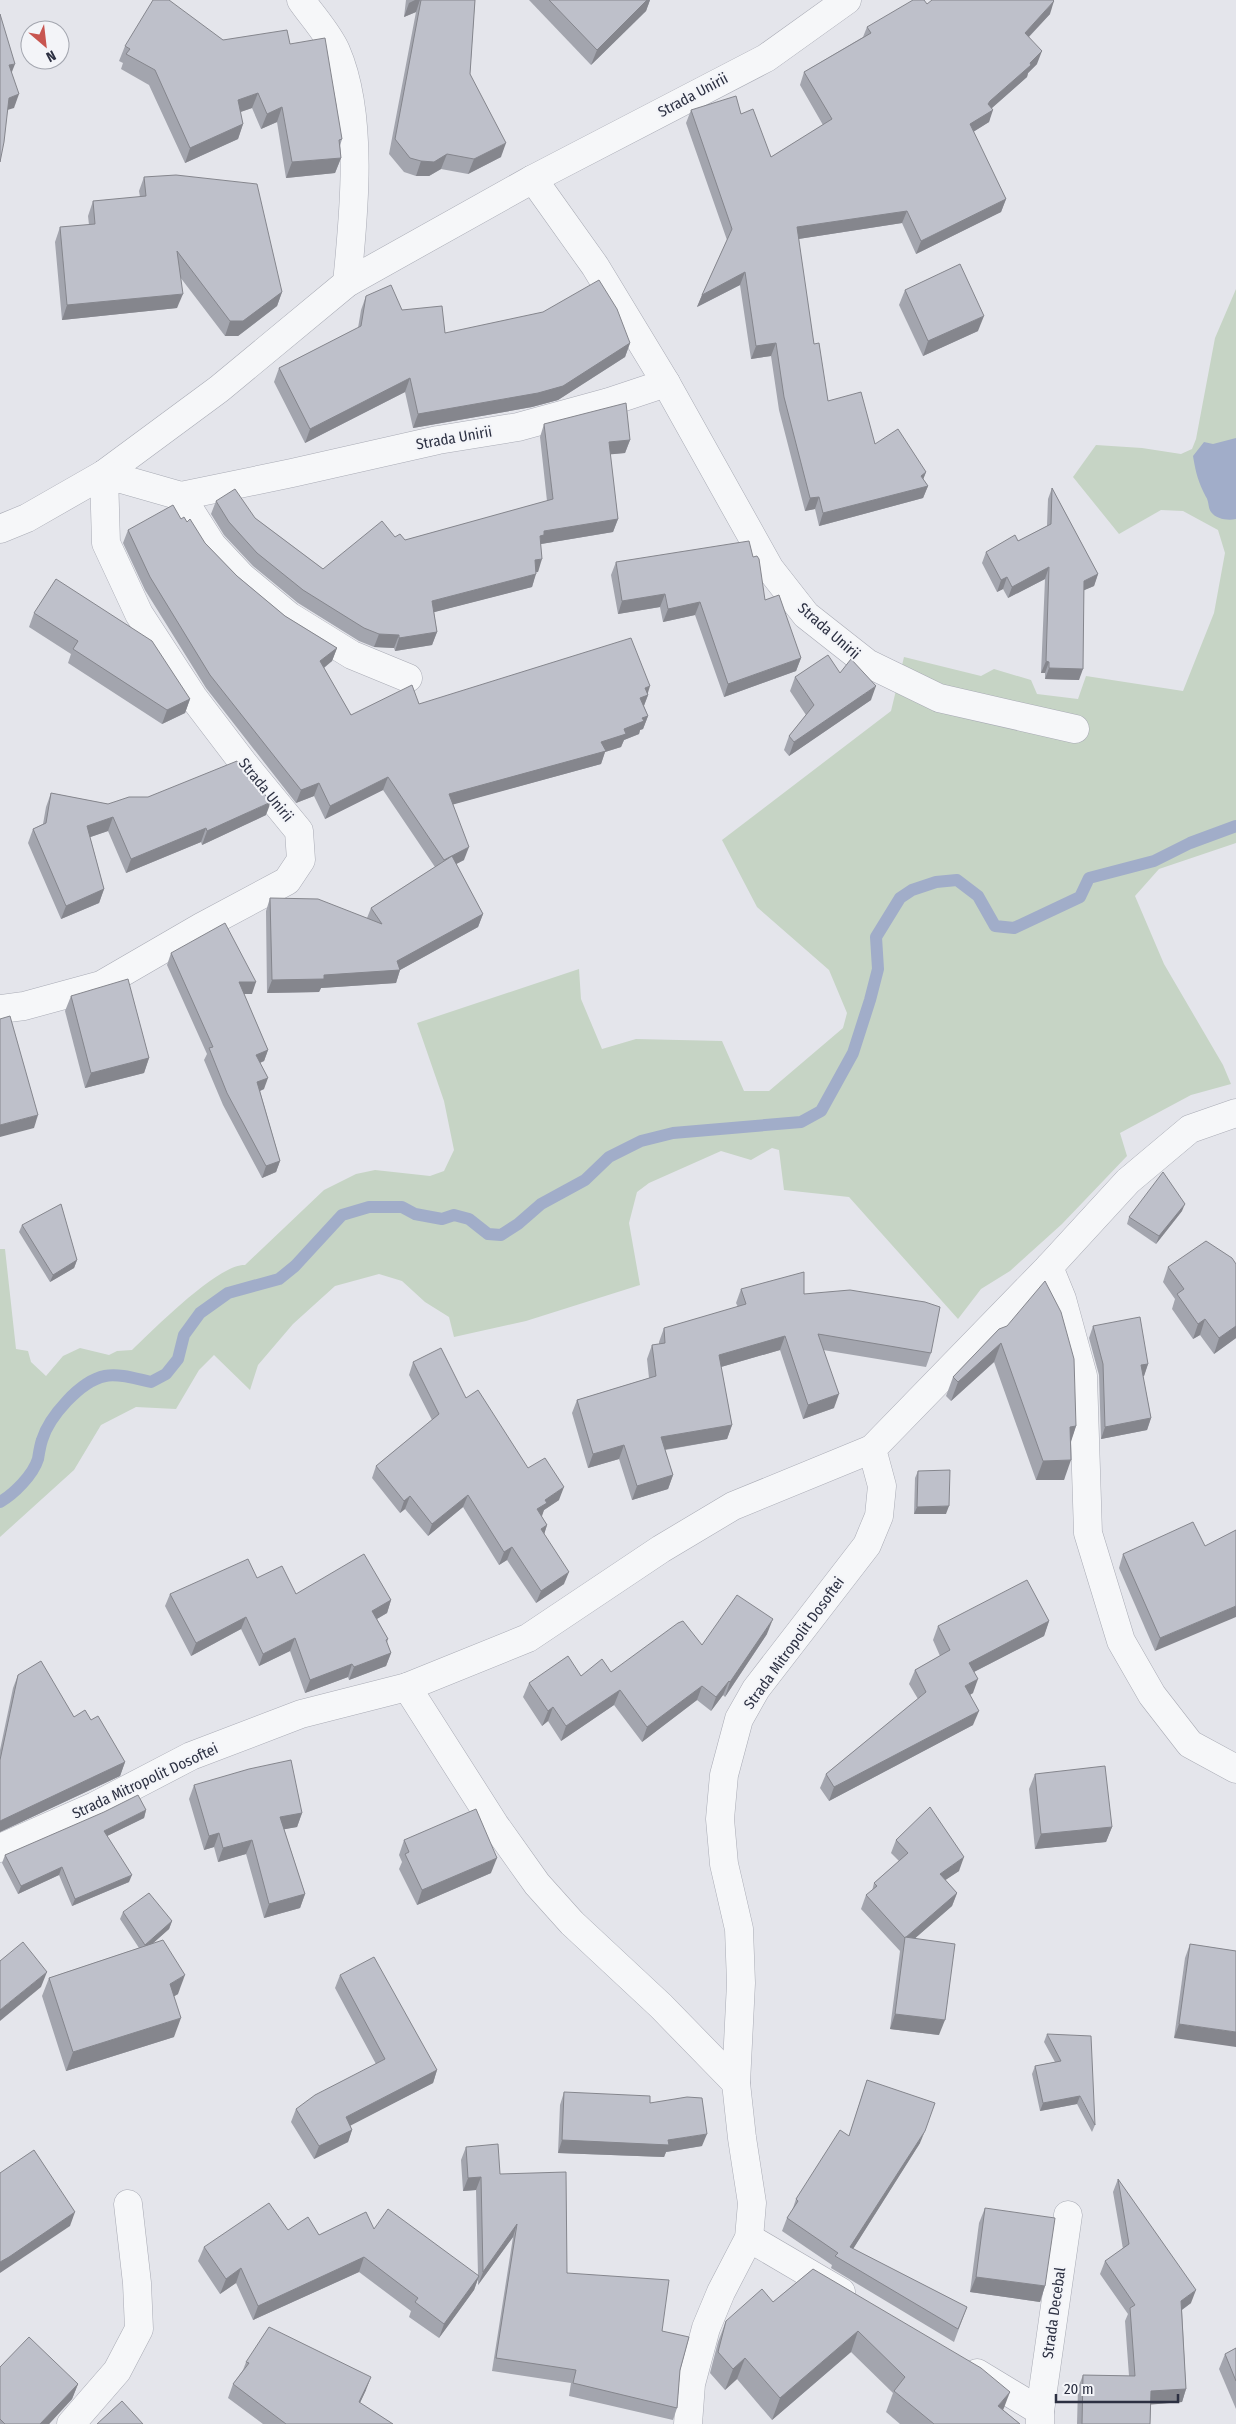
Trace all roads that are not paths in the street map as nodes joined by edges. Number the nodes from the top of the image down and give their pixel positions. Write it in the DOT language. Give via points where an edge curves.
graph roads {
  1 [pos="301,0"];
  2 [pos="847,0"];
  3 [pos="533,179"];
  4 [pos="347,282"];
  5 [pos="666,383"];
  6 [pos="104,474"];
  7 [pos="181,496"];
  8 [pos="0,529"];
  9 [pos="408,678"];
  10 [pos="1075,729"];
  11 [pos="0,1009"];
  12 [pos="1236,1113"];
  13 [pos="1049,1267"];
  14 [pos="872,1449"];
  15 [pos="407,1687"];
  16 [pos="1236,1769"];
  17 [pos="0,1848"];
  18 [pos="736,2083"];
  19 [pos="128,2204"];
  20 [pos="1068,2215"];
  21 [pos="750,2238"];
  22 [pos="860,2304"];
  23 [pos="954,2360"];
  24 [pos="1040,2417"];
  25 [pos="71,2424"];
  26 [pos="688,2424"];
  1 -- 4 [label="street" via="336,50 349,98 355,161"];
  2 -- 3 [label="street, Strada Unirii" via="766,58"];
  3 -- 4 [label="street, Strada Unirii"];
  3 -- 5 [label="street, Strada Unirii" via="595,266"];
  4 -- 6 [label="street, Strada Unirii" via="219,389"];
  5 -- 7 [label="street, Strada Unirii" via="518,427 438,440"];
  5 -- 10 [label="street, Strada Unirii" via="770,569 806,615 867,664 939,698"];
  6 -- 7 [label="street, Strada Unirii"];
  6 -- 8 [label="street, Strada Unirii" via="27,518"];
  6 -- 11 [label="street, Strada Unirii" via="106,544 139,614 199,704 299,832 301,860 288,881 101,984 24,1006"];
  7 -- 9 [label="street" via="212,545 242,577 289,616 352,655"];
  12 -- 13 [label="street, Strada Mitropolit Dosoftei" via="1190,1129 1128,1181"];
  13 -- 14 [label="street, Strada Mitropolit Dosoftei"];
  13 -- 16 [label="street" via="1062,1299 1083,1376 1088,1533 1121,1641 1152,1695 1190,1744"];
  14 -- 15 [label="street, Strada Mitropolit Dosoftei" via="733,1506 661,1549 528,1638"];
  14 -- 18 [label="street, Strada Mitropolit Dosoftei" via="882,1486 879,1516 867,1545 756,1689 739,1719 724,1775 720,1819 724,1864 739,1929 741,1983"];
  15 -- 17 [label="street, Strada Mitropolit Dosoftei" via="301,1714 191,1756 95,1806"];
  15 -- 18 [label="street" via="495,1825 537,1884 572,1923 661,2006"];
  18 -- 21 [label="street, Strada Mitropolit Dosoftei" via="752,2204"];
  19 -- 25 [label="street" via="137,2283 138,2330 117,2371"];
  20 -- 24 [label="street, Strada Decebal"];
  21 -- 22 [label="street"];
  21 -- 26 [label="street, Strada Mitropolit Dosoftei" via="706,2328 691,2384"];
  23 -- 24 [label="street, Strada Decebal"];
}
